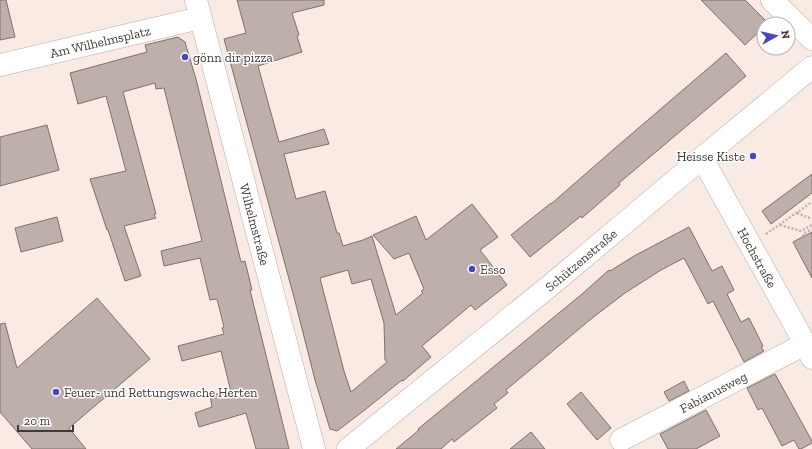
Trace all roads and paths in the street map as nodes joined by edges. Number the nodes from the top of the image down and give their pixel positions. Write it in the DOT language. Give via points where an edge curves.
graph roads {
  1 [pos="772,0"];
  2 [pos="198,9"];
  3 [pos="812,39"];
  4 [pos="0,65"];
  5 [pos="812,67"];
  6 [pos="702,158"];
  7 [pos="811,204"];
  8 [pos="797,213"];
  9 [pos="812,219"];
  10 [pos="780,225"];
  11 [pos="812,225"];
  12 [pos="812,229"];
  13 [pos="804,236"];
  14 [pos="750,245"];
  15 [pos="808,351"];
  16 [pos="622,440"];
  17 [pos="314,449"];
  18 [pos="348,449"];
  1 -- 3 [label="street"];
  2 -- 4 [label="street, Am Wilhelmsplatz"];
  2 -- 17 [label="street, Wilhelmstraße"];
  5 -- 6 [label="street, Schützenstraße"];
  6 -- 14 [label="street, Hochstraße"];
  6 -- 18 [label="street, Schützenstraße" via="552,284"];
  7 -- 8 [label="path"];
  8 -- 9 [label="path"];
  8 -- 10 [label="path"];
  10 -- 11 [label="path" via="801,231"];
  10 -- 14 [label="path"];
  12 -- 13 [label="path" via="803,234"];
  14 -- 15 [label="street, Hochstraße"];
  15 -- 16 [label="street, Fabianusweg"];
}
